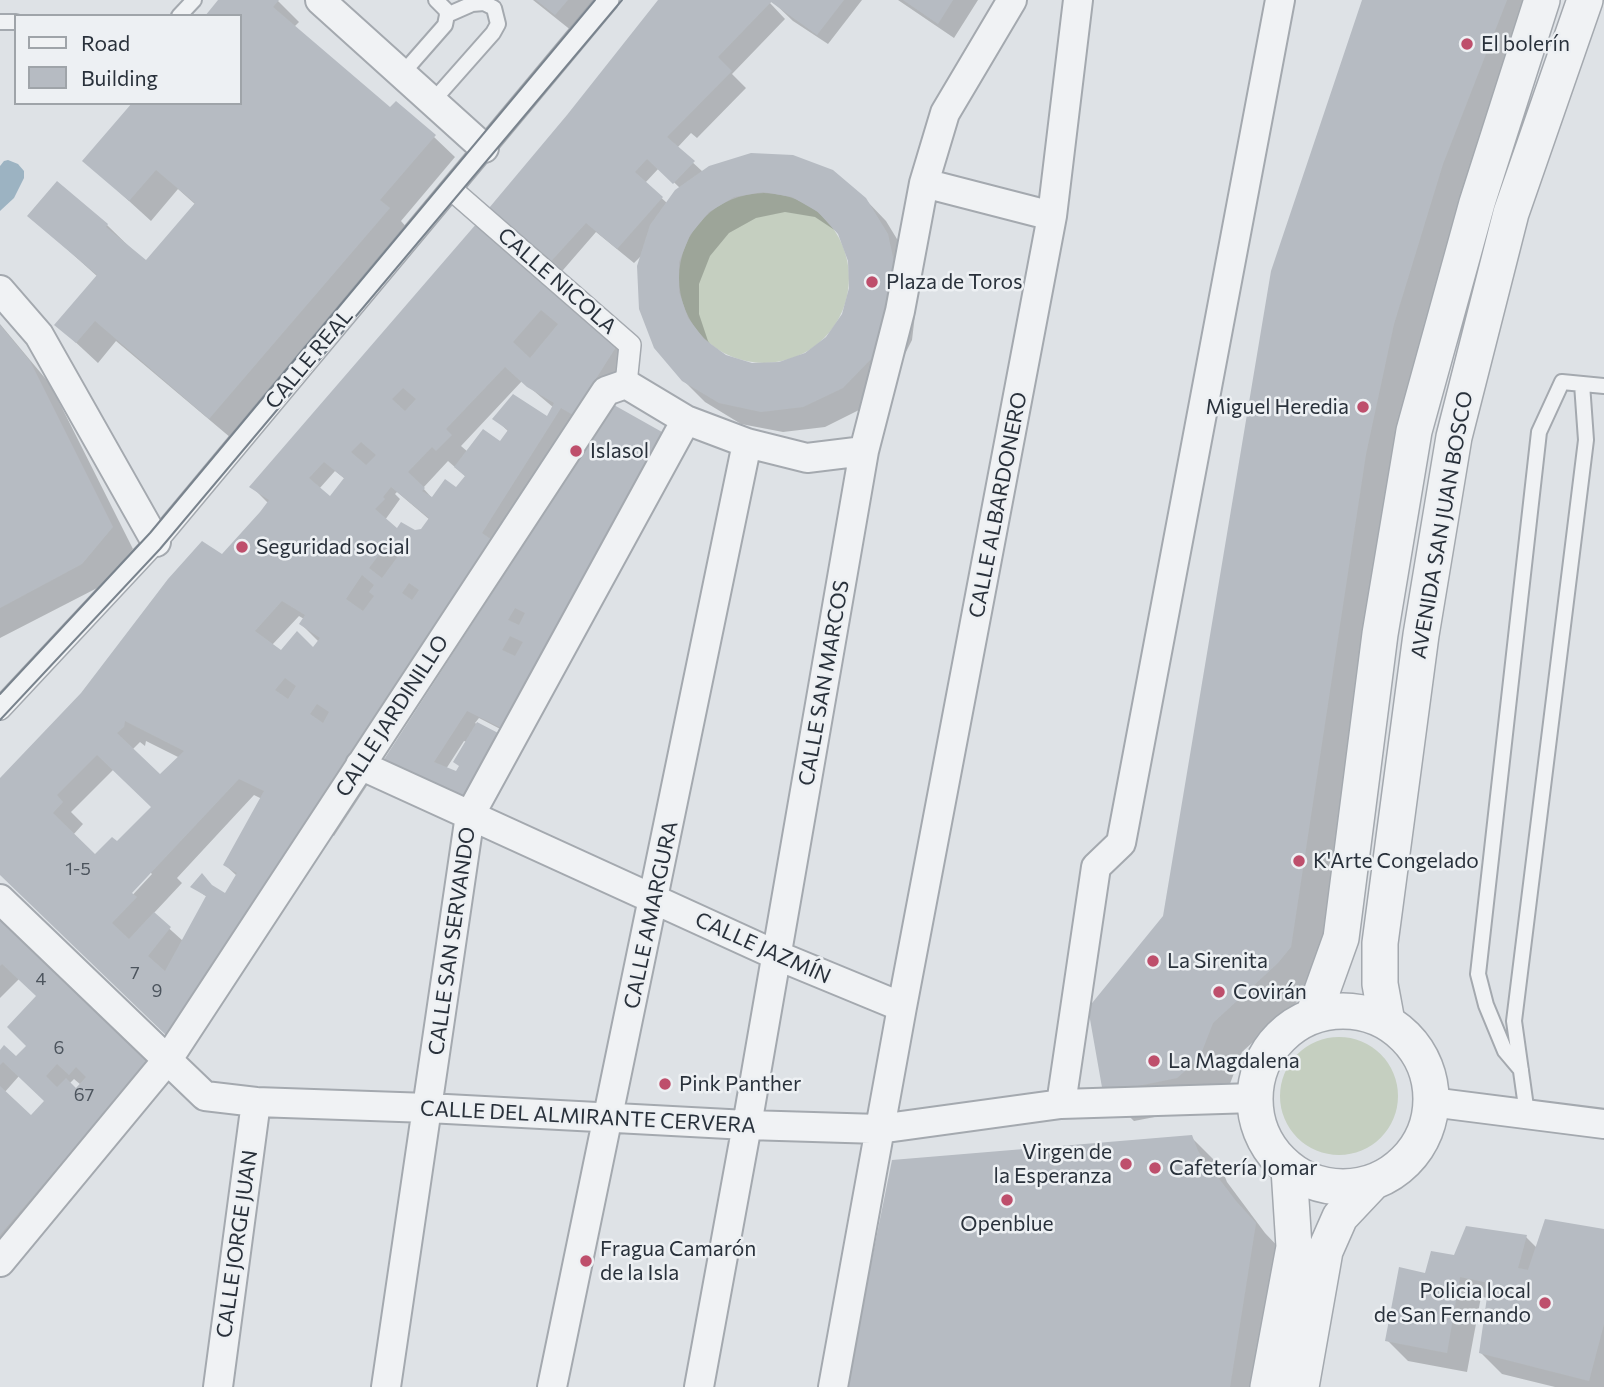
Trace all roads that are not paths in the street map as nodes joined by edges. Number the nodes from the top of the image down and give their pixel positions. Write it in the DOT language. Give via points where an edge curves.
graph roads {
  1 [pos="194,0"];
  2 [pos="320,0"];
  3 [pos="436,0"];
  4 [pos="608,0"];
  5 [pos="1012,0"];
  6 [pos="1078,0"];
  7 [pos="1280,0"];
  8 [pos="1542,0"];
  9 [pos="1585,0"];
  10 [pos="181,14"];
  11 [pos="447,15"];
  12 [pos="402,74"];
  13 [pos="432,102"];
  14 [pos="484,148"];
  15 [pos="924,183"];
  16 [pos="451,189"];
  17 [pos="1052,216"];
  18 [pos="0,290"];
  19 [pos="625,384"];
  20 [pos="1582,384"];
  21 [pos="1604,386"];
  22 [pos="685,420"];
  23 [pos="747,443"];
  24 [pos="864,451"];
  25 [pos="156,542"];
  26 [pos="0,709"];
  27 [pos="360,765"];
  28 [pos="471,816"];
  29 [pos="0,899"];
  30 [pos="654,900"];
  31 [pos="776,955"];
  32 [pos="902,1007"];
  33 [pos="1313,1016"];
  34 [pos="1387,1022"];
  35 [pos="168,1059"];
  36 [pos="1521,1070"];
  37 [pos="1254,1098"];
  38 [pos="256,1102"];
  39 [pos="1431,1102"];
  40 [pos="1061,1104"];
  41 [pos="428,1108"];
  42 [pos="1527,1114"];
  43 [pos="609,1118"];
  44 [pos="1604,1124"];
  45 [pos="747,1125"];
  46 [pos="879,1129"];
  47 [pos="1289,1169"];
  48 [pos="1373,1182"];
  49 [pos="0,1262"];
  50 [pos="218,1387"];
  51 [pos="386,1387"];
  52 [pos="552,1387"];
  53 [pos="699,1387"];
  54 [pos="833,1387"];
  55 [pos="1268,1387"];
  56 [pos="1301,1387"];
  1 -- 10 [label="lane"];
  2 -- 12 [label="street"];
  3 -- 11 [label="lane"];
  4 -- 14 [label="street, CALLE REAL"];
  5 -- 15 [label="street, CALLE SAN MARCOS" via="945,113"];
  6 -- 17 [label="street, CALLE ALBARDONERO"];
  7 -- 40 [label="street" via="1121,843 1096,867"];
  8 -- 33 [label="street, AVENIDA SAN JUAN BOSCO" via="1477,203 1414,431 1380,634 1341,938"];
  9 -- 34 [label="street, AVENIDA SAN JUAN BOSCO" via="1511,213 1454,437 1421,635 1380,943 1380,984"];
  11 -- 12 [label="lane" via="445,25"];
  11 -- 13 [label="lane" via="484,3 494,8 498,24"];
  12 -- 13 [label="street"];
  13 -- 14 [label="street"];
  14 -- 16 [label="street, CALLE REAL"];
  15 -- 17 [label="street"];
  15 -- 24 [label="street, CALLE SAN MARCOS" via="901,311"];
  16 -- 19 [label="street, CALLE NICOLA" via="630,345"];
  16 -- 25 [label="street, CALLE REAL"];
  17 -- 32 [label="street, CALLE ALBARDONERO"];
  18 -- 25 [label="street" via="39,335"];
  19 -- 22 [label="street"];
  19 -- 27 [label="street, CALLE JARDINILLO" via="607,391"];
  20 -- 21 [label="lane"];
  20 -- 36 [label="lane" via="1586,440 1514,1021"];
  20 -- 36 [label="lane" via="1562,382 1539,432 1478,974 1505,1051"];
  22 -- 23 [label="street"];
  22 -- 28 [label="street, CALLE SAN SERVANDO"];
  23 -- 24 [label="street" via="807,458"];
  23 -- 30 [label="street, CALLE AMARGURA"];
  24 -- 31 [label="street, CALLE SAN MARCOS"];
  25 -- 26 [label="street, CALLE REAL"];
  27 -- 28 [label="street, CALLE JAZMÍN"];
  27 -- 35 [label="street, CALLE JARDINILLO"];
  28 -- 30 [label="street, CALLE JAZMÍN"];
  28 -- 41 [label="street, CALLE SAN SERVANDO"];
  29 -- 35 [label="street, CALLE DEL ALMIRANTE CERVERA"];
  30 -- 31 [label="street, CALLE JAZMÍN"];
  30 -- 43 [label="street, CALLE AMARGURA"];
  31 -- 32 [label="street, CALLE JAZMÍN"];
  31 -- 45 [label="street, CALLE SAN MARCOS"];
  32 -- 46 [label="street"];
  33 -- 34 [label="street" via="1338,1010"];
  33 -- 37 [label="street" via="1290,1028 1271,1047 1258,1071"];
  34 -- 39 [label="street" via="1421,1056"];
  35 -- 38 [label="street, CALLE DEL ALMIRANTE CERVERA" via="205,1096"];
  35 -- 49 [label="street, CALLE JARDINILLO"];
  36 -- 42 [label="lane"];
  37 -- 40 [label="street, CALLE DEL ALMIRANTE CERVERA"];
  37 -- 47 [label="street" via="1258,1125 1270,1149"];
  38 -- 41 [label="street, CALLE DEL ALMIRANTE CERVERA"];
  38 -- 50 [label="street, CALLE JORGE JUAN"];
  39 -- 42 [label="street"];
  39 -- 48 [label="street" via="1426,1128 1414,1151 1396,1170"];
  40 -- 46 [label="street, CALLE DEL ALMIRANTE CERVERA"];
  41 -- 43 [label="street, CALLE DEL ALMIRANTE CERVERA"];
  41 -- 51 [label="street, CALLE SAN SERVANDO"];
  42 -- 44 [label="street"];
  43 -- 45 [label="street, CALLE DEL ALMIRANTE CERVERA"];
  43 -- 52 [label="street, CALLE AMARGURA"];
  45 -- 46 [label="street, CALLE DEL ALMIRANTE CERVERA"];
  45 -- 53 [label="street, CALLE SAN MARCOS"];
  46 -- 54 [label="street"];
  47 -- 48 [label="street" via="1315,1183 1342,1187"];
  47 -- 55 [label="street" via="1294,1247"];
  48 -- 56 [label="street" via="1340,1217 1325,1251"];
}
